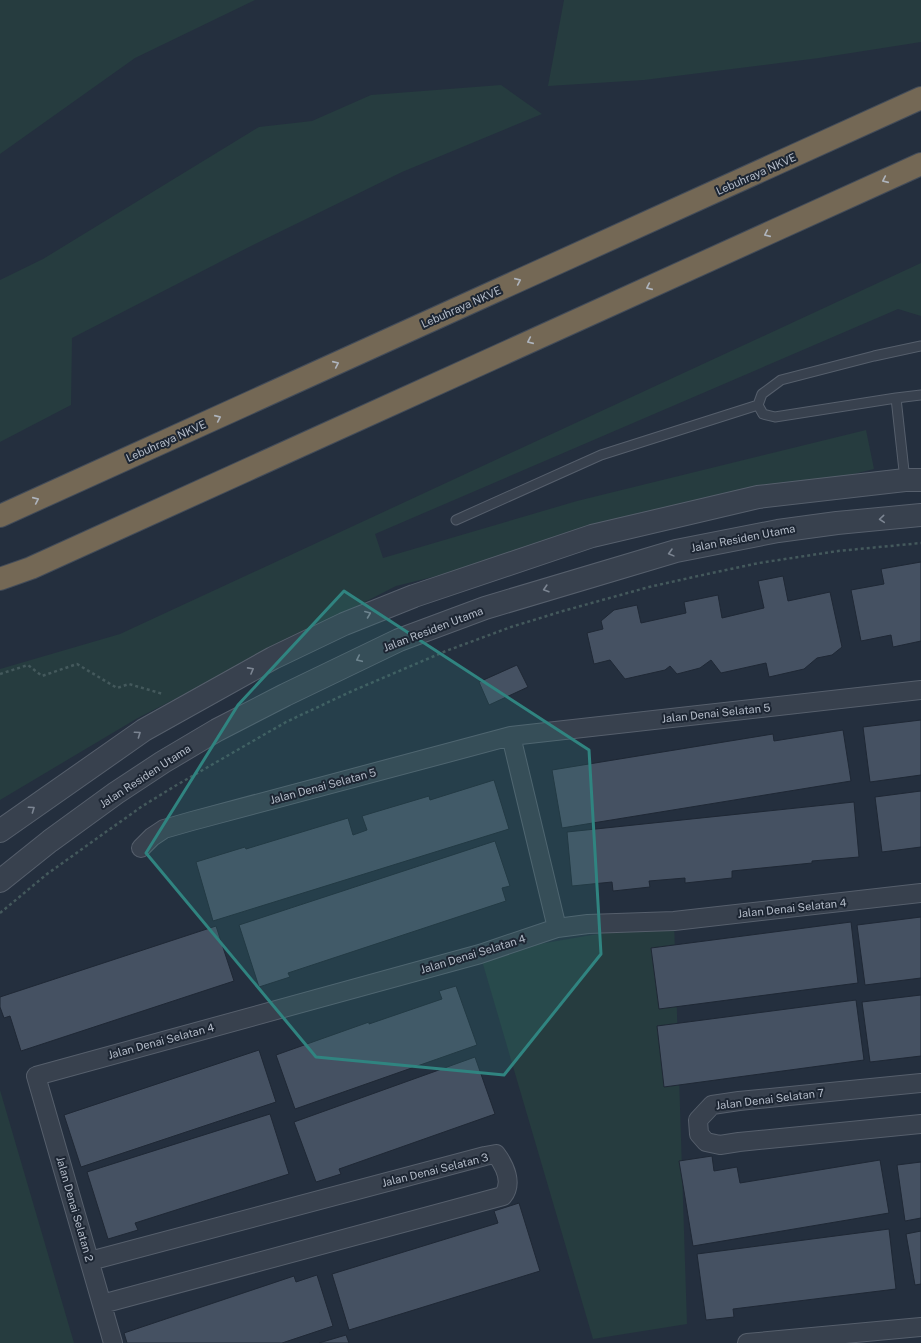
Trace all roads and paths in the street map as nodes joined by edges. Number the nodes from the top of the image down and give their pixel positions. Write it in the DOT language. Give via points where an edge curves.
graph roads {
  1 [pos="921,98"];
  2 [pos="921,164"];
  3 [pos="921,346"];
  4 [pos="921,395"];
  5 [pos="896,398"];
  6 [pos="758,405"];
  7 [pos="913,480"];
  8 [pos="921,515"];
  9 [pos="0,516"];
  10 [pos="456,520"];
  11 [pos="921,543"];
  12 [pos="0,580"];
  13 [pos="0,674"];
  14 [pos="921,690"];
  15 [pos="178,711"];
  16 [pos="511,736"];
  17 [pos="0,831"];
  18 [pos="141,848"];
  19 [pos="0,881"];
  20 [pos="921,893"];
  21 [pos="0,913"];
  22 [pos="557,928"];
  23 [pos="36,1076"];
  24 [pos="921,1083"];
  25 [pos="921,1124"];
  26 [pos="90,1261"];
  27 [pos="102,1304"];
  28 [pos="921,1327"];
  29 [pos="113,1343"];
  30 [pos="747,1343"];
  9 -- 1 [label="highway, Lebuhraya NKVE, one-way"];
  2 -- 12 [label="highway, one-way"];
  3 -- 6 [label="lane" via="781,380 762,394"];
  4 -- 5 [label="lane"];
  5 -- 6 [label="lane" via="775,418 763,414"];
  5 -- 7 [label="lane"];
  6 -- 10 [label="lane" via="601,455"];
  15 -- 7 [label="street, one-way" via="273,658 344,624 414,596 592,536 758,497"];
  8 -- 19 [label="street, Jalan Residen Utama, one-way" via="778,531 676,551 485,608 399,640 217,730 163,762 50,841"];
  11 -- 21 [label="path" via="838,551 759,563 649,587 511,627 446,651 286,722 175,786 47,874"];
  13 -- 15 [label="path" via="28,665 42,676 77,664 117,688 128,684 169,695"];
  14 -- 16 [label="street, Jalan Denai Selatan 5"];
  17 -- 15 [label="street, one-way" via="144,730"];
  16 -- 18 [label="street, Jalan Denai Selatan 5" via="164,829"];
  16 -- 22 [label="street"];
  20 -- 22 [label="street, Jalan Denai Selatan 4" via="674,921 588,924"];
  22 -- 23 [label="street, Jalan Denai Selatan 4" via="480,954"];
  23 -- 26 [label="street, Jalan Denai Selatan 2"];
  24 -- 25 [label="street, Jalan Denai Selatan 7" via="712,1105 698,1120 699,1134 706,1142 720,1145"];
  26 -- 27 [label="street, Jalan Denai Selatan 2"];
  26 -- 27 [label="street, Jalan Denai Selatan 3" via="485,1156 496,1154 508,1178 508,1191 503,1196"];
  27 -- 29 [label="street, Jalan Denai Selatan 2"];
  28 -- 30 [label="street"];
}
